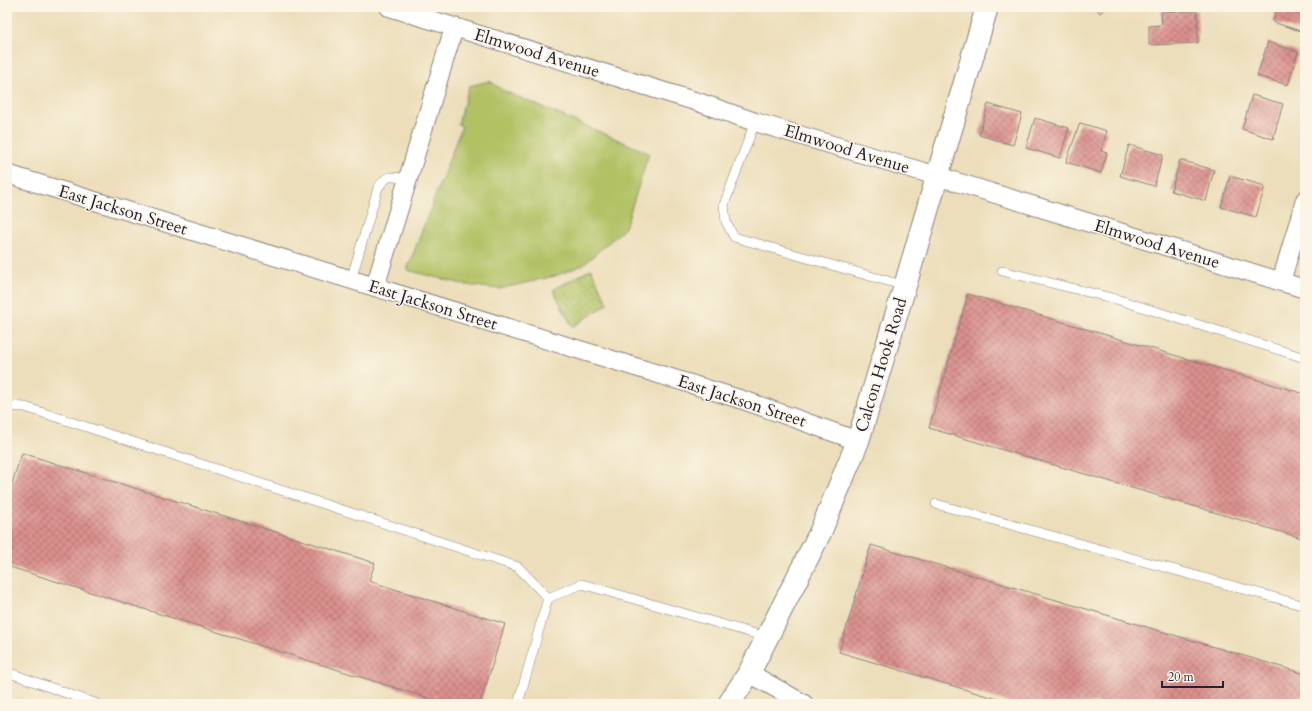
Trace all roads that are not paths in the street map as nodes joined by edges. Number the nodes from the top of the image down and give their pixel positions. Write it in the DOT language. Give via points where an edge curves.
graph roads {
  1 [pos="389,7"];
  2 [pos="987,7"];
  3 [pos="454,28"];
  4 [pos="755,122"];
  5 [pos="7,174"];
  6 [pos="937,176"];
  7 [pos="408,180"];
  8 [pos="1305,200"];
  9 [pos="1002,271"];
  10 [pos="351,280"];
  11 [pos="1281,282"];
  12 [pos="905,286"];
  13 [pos="375,287"];
  14 [pos="1305,290"];
  15 [pos="1305,358"];
  16 [pos="7,406"];
  17 [pos="858,441"];
  18 [pos="936,504"];
  19 [pos="548,598"];
  20 [pos="1305,606"];
  21 [pos="766,637"];
  22 [pos="7,672"];
  23 [pos="749,673"];
  24 [pos="97,704"];
  25 [pos="518,704"];
  26 [pos="729,704"];
  27 [pos="804,704"];
  1 -- 3 [label="street, Elmwood Avenue"];
  2 -- 6 [label="street, Calcon Hook Road"];
  3 -- 4 [label="street, Elmwood Avenue" via="702,103"];
  3 -- 7 [label="street"];
  4 -- 6 [label="street, Elmwood Avenue"];
  4 -- 12 [label="lane" via="724,205 726,222 734,237"];
  5 -- 10 [label="street, East Jackson Street"];
  6 -- 11 [label="street, Elmwood Avenue"];
  6 -- 12 [label="street, Calcon Hook Road"];
  7 -- 10 [label="lane" via="392,176 384,179 378,188"];
  7 -- 13 [label="street"];
  8 -- 11 [label="street"];
  9 -- 15 [label="lane" via="1116,299"];
  10 -- 13 [label="street, East Jackson Street"];
  11 -- 14 [label="street, Elmwood Avenue"];
  12 -- 17 [label="street, Calcon Hook Road"];
  13 -- 17 [label="street, East Jackson Street" via="746,401"];
  16 -- 19 [label="lane" via="25,407 518,567"];
  17 -- 21 [label="street, Calcon Hook Road" via="820,533"];
  18 -- 20 [label="lane"];
  19 -- 21 [label="lane" via="582,584"];
  19 -- 25 [label="lane"];
  21 -- 23 [label="street, Calcon Hook Road"];
  22 -- 24 [label="lane"];
  23 -- 26 [label="street, Calcon Hook Road"];
  23 -- 27 [label="street"];
}
